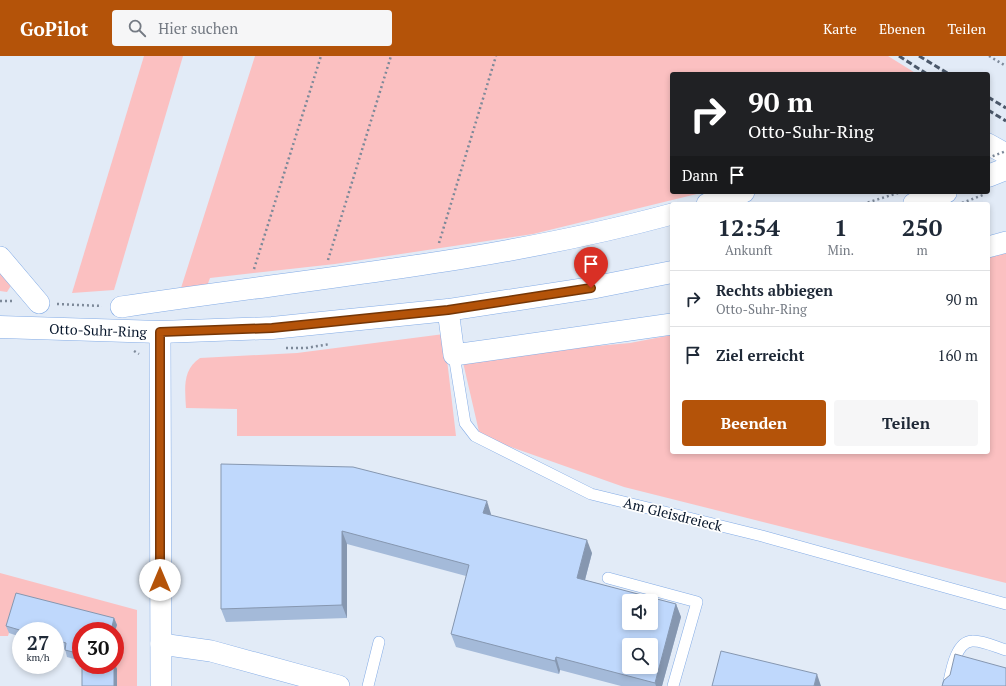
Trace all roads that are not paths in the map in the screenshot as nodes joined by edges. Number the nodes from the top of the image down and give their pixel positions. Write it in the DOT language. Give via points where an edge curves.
graph roads {
  1 [pos="990,145"];
  2 [pos="1006,154"];
  3 [pos="1006,170"];
  4 [pos="990,184"];
  5 [pos="738,194"];
  6 [pos="941,194"];
  7 [pos="713,202"];
  8 [pos="919,202"];
  9 [pos="670,215"];
  10 [pos="1006,242"];
  11 [pos="990,246"];
  12 [pos="0,257"];
  13 [pos="670,272"];
  14 [pos="39,303"];
  15 [pos="121,307"];
  16 [pos="448,310"];
  17 [pos="670,324"];
  18 [pos="0,327"];
  19 [pos="160,332"];
  20 [pos="454,355"];
  21 [pos="608,578"];
  22 [pos="1006,604"];
  23 [pos="379,642"];
  24 [pos="161,644"];
  25 [pos="1006,650"];
  26 [pos="161,686"];
  27 [pos="339,686"];
  28 [pos="368,686"];
  29 [pos="673,686"];
  30 [pos="948,686"];
  1 -- 2 [label="street"];
  3 -- 4 [label="street"];
  5 -- 7 [label="street"];
  6 -- 8 [label="street"];
  9 -- 15 [label="street" via="597,233 432,263"];
  10 -- 11 [label="street"];
  12 -- 14 [label="street"];
  13 -- 16 [label="street, Otto-Suhr-Ring" via="591,288"];
  16 -- 19 [label="street, Otto-Suhr-Ring" via="272,328"];
  16 -- 20 [label="street, Am Gleisdreieck"];
  17 -- 20 [label="street"];
  18 -- 19 [label="street, Otto-Suhr-Ring"];
  19 -- 24 [label="street"];
  20 -- 22 [label="lane, Am Gleisdreieck" via="465,423 475,436 591,494 762,536"];
  21 -- 29 [label="lane" via="697,602"];
  23 -- 28 [label="lane"];
  24 -- 26 [label="street"];
  24 -- 27 [label="street" via="211,651"];
  25 -- 30 [label="lane" via="973,640 965,643 959,650"];
}
